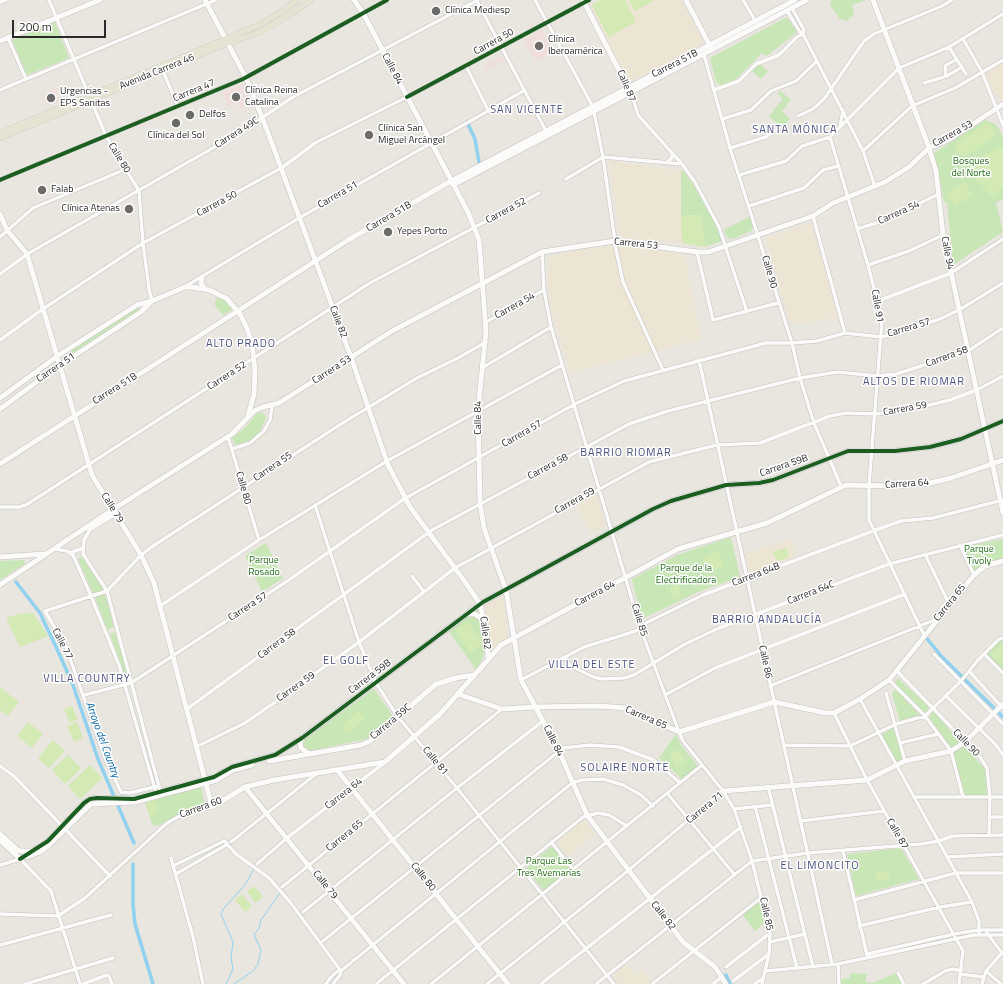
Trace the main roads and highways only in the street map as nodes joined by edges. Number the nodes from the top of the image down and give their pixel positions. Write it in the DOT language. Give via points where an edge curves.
graph roads {
  1 [pos="298,0"];
  2 [pos="311,0"];
  3 [pos="284,10"];
  4 [pos="288,16"];
  5 [pos="227,40"];
  6 [pos="90,97"];
  7 [pos="0,133"];
  8 [pos="0,138"];
  1 -- 3 [label="main road, Avenida Carrera 46"];
  2 -- 4 [label="main road, Avenida Carrera 46"];
  3 -- 4 [label="main road"];
  3 -- 5 [label="main road, Avenida Carrera 46"];
  4 -- 5 [label="main road, Avenida Carrera 46" via="260,32"];
  5 -- 6 [label="main road, Avenida Carrera 46"];
  6 -- 7 [label="main road, Avenida Carrera 46"];
  6 -- 8 [label="main road, Avenida Carrera 46"];
}
